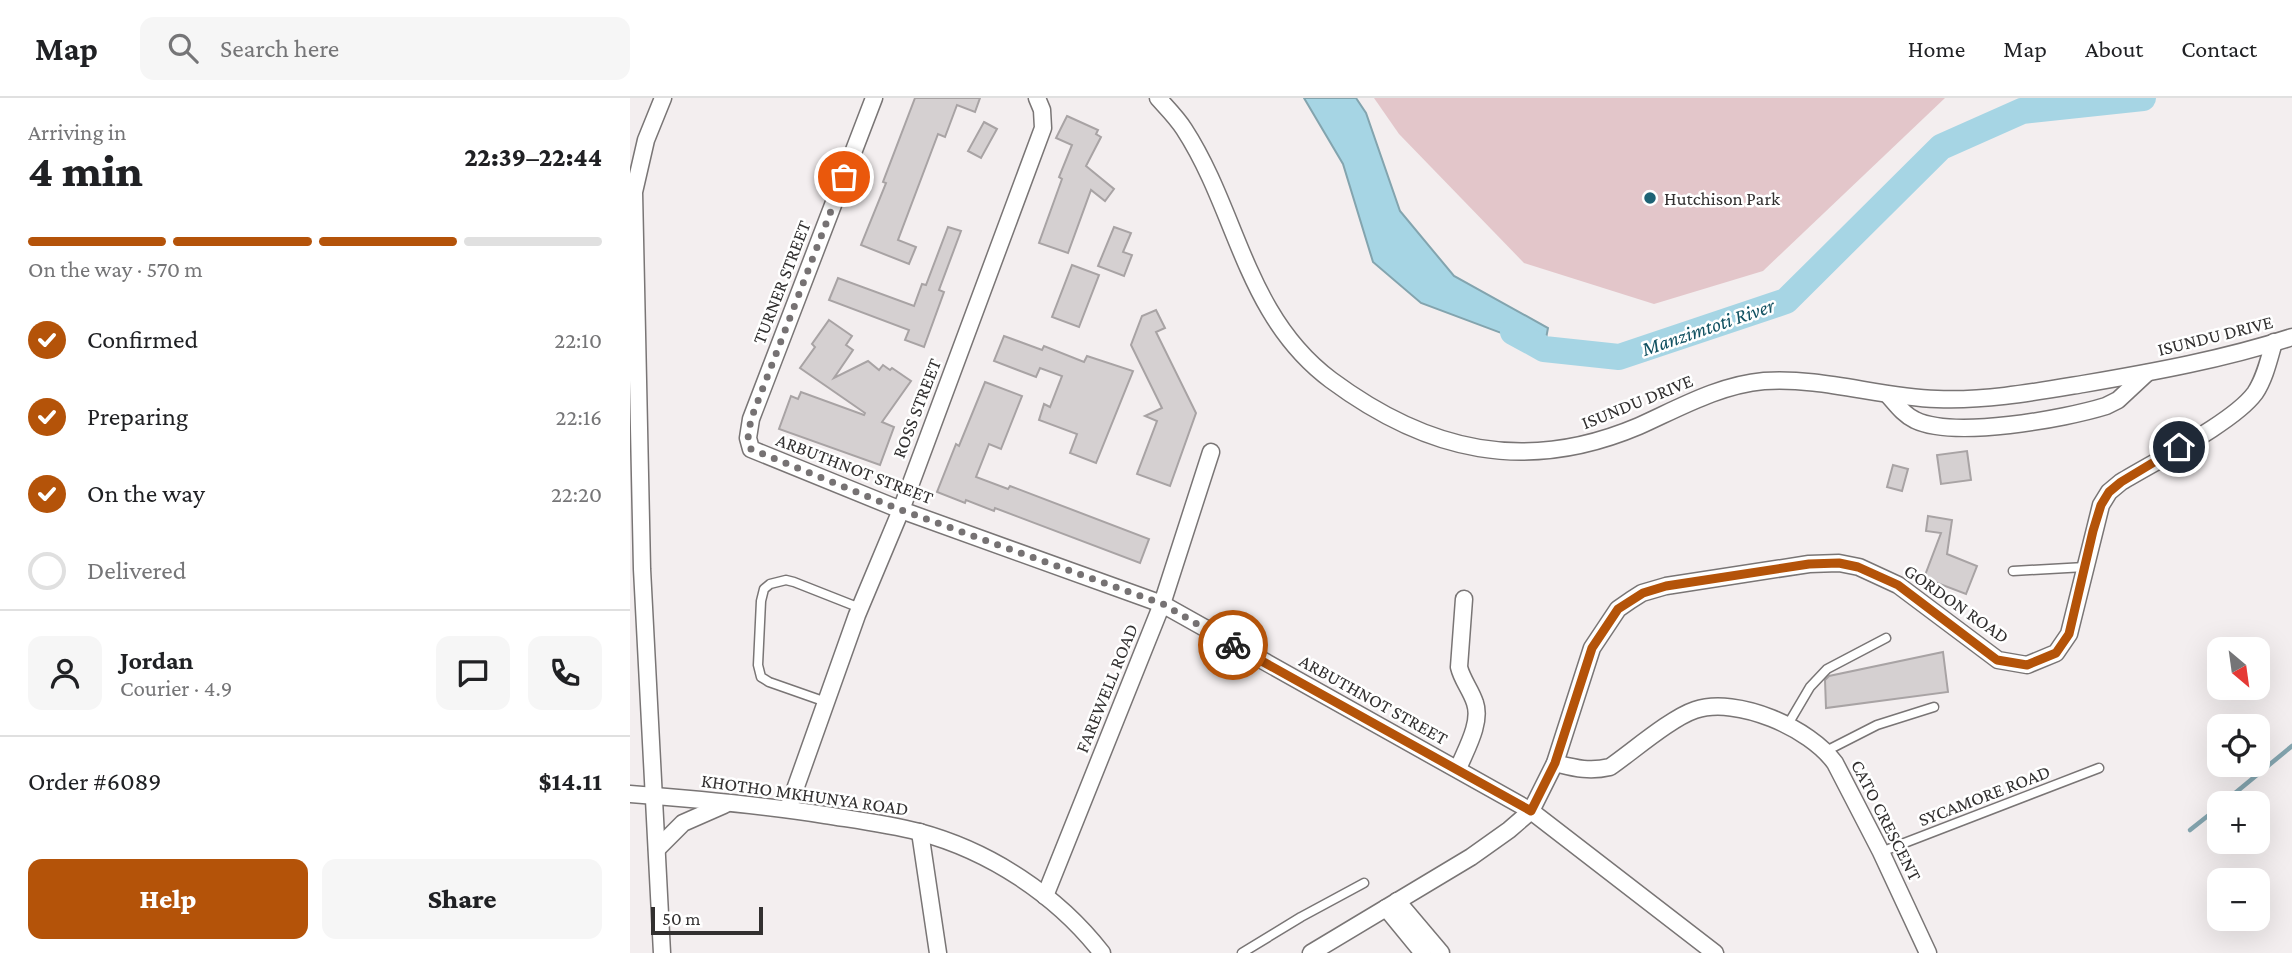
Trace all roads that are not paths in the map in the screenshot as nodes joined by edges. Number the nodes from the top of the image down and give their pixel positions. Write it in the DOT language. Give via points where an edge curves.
graph roads {
  1 [pos="663,98"];
  2 [pos="874,98"];
  3 [pos="1037,98"];
  4 [pos="1158,98"];
  5 [pos="2292,337"];
  6 [pos="2274,342"];
  7 [pos="2147,373"];
  8 [pos="1888,395"];
  9 [pos="749,444"];
  10 [pos="1211,452"];
  11 [pos="901,510"];
  12 [pos="2085,567"];
  13 [pos="2013,571"];
  14 [pos="1464,599"];
  15 [pos="1163,604"];
  16 [pos="860,608"];
  17 [pos="1886,638"];
  18 [pos="826,702"];
  19 [pos="1934,707"];
  20 [pos="1787,726"];
  21 [pos="1826,751"];
  22 [pos="1555,763"];
  23 [pos="2098,768"];
  24 [pos="1458,769"];
  25 [pos="630,794"];
  26 [pos="654,795"];
  27 [pos="730,803"];
  28 [pos="788,809"];
  29 [pos="1531,811"];
  30 [pos="920,832"];
  31 [pos="657,849"];
  32 [pos="1881,852"];
  33 [pos="1364,883"];
  34 [pos="1045,896"];
  35 [pos="1392,905"];
  36 [pos="1315,952"];
  37 [pos="663,953"];
  38 [pos="938,953"];
  39 [pos="1102,953"];
  40 [pos="1242,953"];
  41 [pos="1423,953"];
  42 [pos="1441,953"];
  43 [pos="1715,953"];
  44 [pos="1928,953"];
  1 -- 26 [label="street" via="646,140 634,192 642,569"];
  2 -- 9 [label="street, TURNER STREET" via="751,419"];
  3 -- 11 [label="street, ROSS STREET" via="1043,128"];
  4 -- 8 [label="street, ISUNDU DRIVE" via="1183,127 1206,169 1245,263 1282,329 1328,378 1386,417 1416,430 1448,442 1537,453 1582,446 1717,391 1762,382 1820,383"];
  5 -- 6 [label="street, ISUNDU DRIVE"];
  6 -- 7 [label="street, ISUNDU DRIVE"];
  6 -- 12 [label="street, GORDON ROAD" via="2255,393 2238,410 2109,492 2101,505"];
  7 -- 8 [label="street, ISUNDU DRIVE" via="1972,399"];
  7 -- 8 [label="street, ISUNDU DRIVE" via="2106,406 2001,425 1965,428 1916,421"];
  9 -- 11 [label="street, ARBUTHNOT STREET" via="768,457"];
  10 -- 15 [label="street, FAREWELL ROAD"];
  11 -- 15 [label="street, ARBUTHNOT STREET"];
  11 -- 16 [label="street, ROSS STREET"];
  12 -- 13 [label="lane"];
  12 -- 22 [label="street, GORDON ROAD" via="2062,647 2027,665 1997,660 1898,585 1839,563 1809,564 1643,593 1618,609 1592,648"];
  14 -- 24 [label="street" via="1459,667 1477,708"];
  15 -- 24 [label="street, ARBUTHNOT STREET"];
  15 -- 34 [label="street, FAREWELL ROAD"];
  16 -- 18 [label="street, ROSS STREET"];
  16 -- 18 [label="lane" via="786,580 770,583 762,593 761,677"];
  17 -- 20 [label="lane" via="1827,669 1810,687"];
  18 -- 28 [label="street, ROSS STREET"];
  19 -- 21 [label="lane" via="1877,725"];
  20 -- 21 [label="street, CATO CRESCENT"];
  20 -- 22 [label="street, CATO CRESCENT" via="1720,706 1695,710 1610,767 1581,770"];
  21 -- 32 [label="street, CATO CRESCENT"];
  22 -- 29 [label="street, GORDON ROAD"];
  23 -- 32 [label="lane, SYCAMORE ROAD"];
  24 -- 29 [label="street, ARBUTHNOT STREET"];
  25 -- 26 [label="street, KHOTHO MKHUNYA ROAD"];
  26 -- 27 [label="street, KHOTHO MKHUNYA ROAD"];
  26 -- 31 [label="street"];
  27 -- 28 [label="street, KHOTHO MKHUNYA ROAD"];
  27 -- 31 [label="street" via="683,823"];
  28 -- 30 [label="street, KHOTHO MKHUNYA ROAD"];
  29 -- 35 [label="street" via="1471,857"];
  29 -- 43 [label="street, ARBUTHNOT STREET"];
  30 -- 34 [label="street, KHOTHO MKHUNYA ROAD" via="959,845"];
  30 -- 38 [label="street"];
  31 -- 37 [label="street"];
  32 -- 44 [label="street, CATO CRESCENT"];
  33 -- 40 [label="lane"];
  34 -- 39 [label="street, KHOTHO MKHUNYA ROAD"];
  35 -- 36 [label="street"];
  35 -- 41 [label="street"];
  35 -- 42 [label="street"];
}
